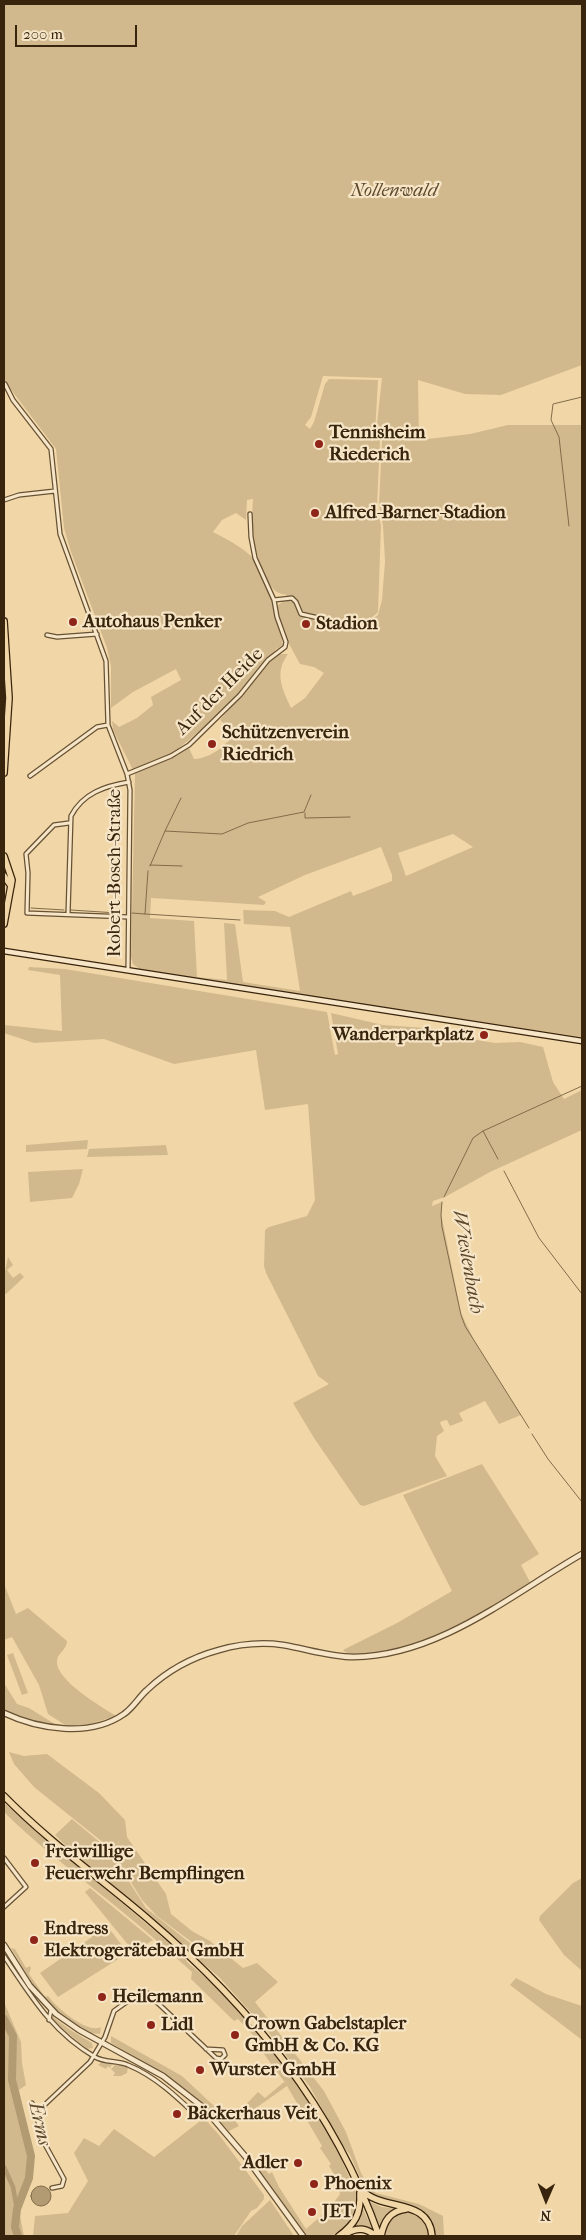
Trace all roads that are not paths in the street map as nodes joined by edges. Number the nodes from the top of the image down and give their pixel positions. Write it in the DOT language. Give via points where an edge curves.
graph roads {
  1 [pos="5,384"];
  2 [pos="55,491"];
  3 [pos="4,500"];
  4 [pos="250,514"];
  5 [pos="274,600"];
  6 [pos="4,621"];
  7 [pos="358,627"];
  8 [pos="47,634"];
  9 [pos="98,634"];
  10 [pos="108,726"];
  11 [pos="4,773"];
  12 [pos="127,774"];
  13 [pos="30,776"];
  14 [pos="129,782"];
  15 [pos="69,823"];
  16 [pos="4,856"];
  17 [pos="4,876"];
  18 [pos="12,888"];
  19 [pos="68,914"];
  20 [pos="128,917"];
  21 [pos="4,924"];
  22 [pos="4,951"];
  23 [pos="128,970"];
  24 [pos="582,1041"];
  25 [pos="582,1554"];
  26 [pos="4,1713"];
  27 [pos="4,1796"];
  28 [pos="4,1858"];
  29 [pos="4,1907"];
  30 [pos="4,1946"];
  31 [pos="4,1956"];
  32 [pos="51,2010"];
  33 [pos="49,2020"];
  34 [pos="102,2042"];
  35 [pos="206,2049"];
  36 [pos="94,2056"];
  37 [pos="32,2103"];
  38 [pos="36,2113"];
  39 [pos="198,2117"];
  40 [pos="359,2186"];
  41 [pos="52,2188"];
  42 [pos="411,2208"];
  43 [pos="303,2236"];
  44 [pos="339,2236"];
  45 [pos="344,2236"];
  46 [pos="379,2236"];
  47 [pos="432,2236"];
  1 -- 2 [label="street, Robert-Bosch-Straße" via="13,400 51,450"];
  2 -- 3 [label="street"];
  2 -- 9 [label="street, Robert-Bosch-Straße" via="60,534"];
  4 -- 5 [label="street, Auf der Heide" via="255,558"];
  5 -- 7 [label="street" via="292,598 301,614"];
  5 -- 12 [label="street, Auf der Heide" via="285,647 268,660 240,695 189,745"];
  6 -- 11 [label="highway" via="10,698"];
  8 -- 9 [label="street" via="58,637"];
  9 -- 10 [label="street, Robert-Bosch-Straße" via="106,661"];
  10 -- 12 [label="street, Robert-Bosch-Straße"];
  10 -- 13 [label="street" via="97,727"];
  12 -- 14 [label="street, Robert-Bosch-Straße"];
  14 -- 15 [label="street" via="110,785 91,794 76,807"];
  14 -- 20 [label="street, Robert-Bosch-Straße"];
  15 -- 19 [label="street"];
  15 -- 19 [label="street" via="54,825 26,854 27,913"];
  16 -- 18 [label="highway"];
  17 -- 18 [label="highway"];
  18 -- 21 [label="highway"];
  19 -- 20 [label="street"];
  20 -- 23 [label="street, Robert-Bosch-Straße"];
  22 -- 23 [label="street"];
  23 -- 24 [label="street"];
  25 -- 26 [label="street" via="493,1610 414,1647 354,1657 279,1644 239,1645 190,1660 162,1678 119,1718 96,1726 63,1729 26,1722"];
  27 -- 40 [label="highway" via="157,1927 240,2007 305,2089 337,2141"];
  28 -- 29 [label="street" via="26,1887"];
  30 -- 32 [label="street" via="30,1986"];
  31 -- 33 [label="street"];
  32 -- 33 [label="street"];
  32 -- 34 [label="street" via="71,2026"];
  33 -- 36 [label="street"];
  34 -- 35 [label="street" via="114,2011 144,1992"];
  34 -- 36 [label="street"];
  34 -- 43 [label="street" via="148,2066 196,2101 225,2131"];
  35 -- 35 [label="street" via="218,2059 225,2055 219,2049"];
  36 -- 38 [label="street"];
  36 -- 39 [label="street" via="135,2068 162,2085"];
  37 -- 38 [label="street"];
  38 -- 41 [label="street" via="42,2140 64,2179 62,2186"];
  40 -- 42 [label="highway" via="374,2200"];
  40 -- 44 [label="highway" via="359,2213 354,2223"];
  40 -- 46 [label="highway"];
  42 -- 46 [label="highway" via="391,2214"];
  42 -- 47 [label="highway" via="427,2219"];
  45 -- 46 [label="highway" via="359,2229"];
}
